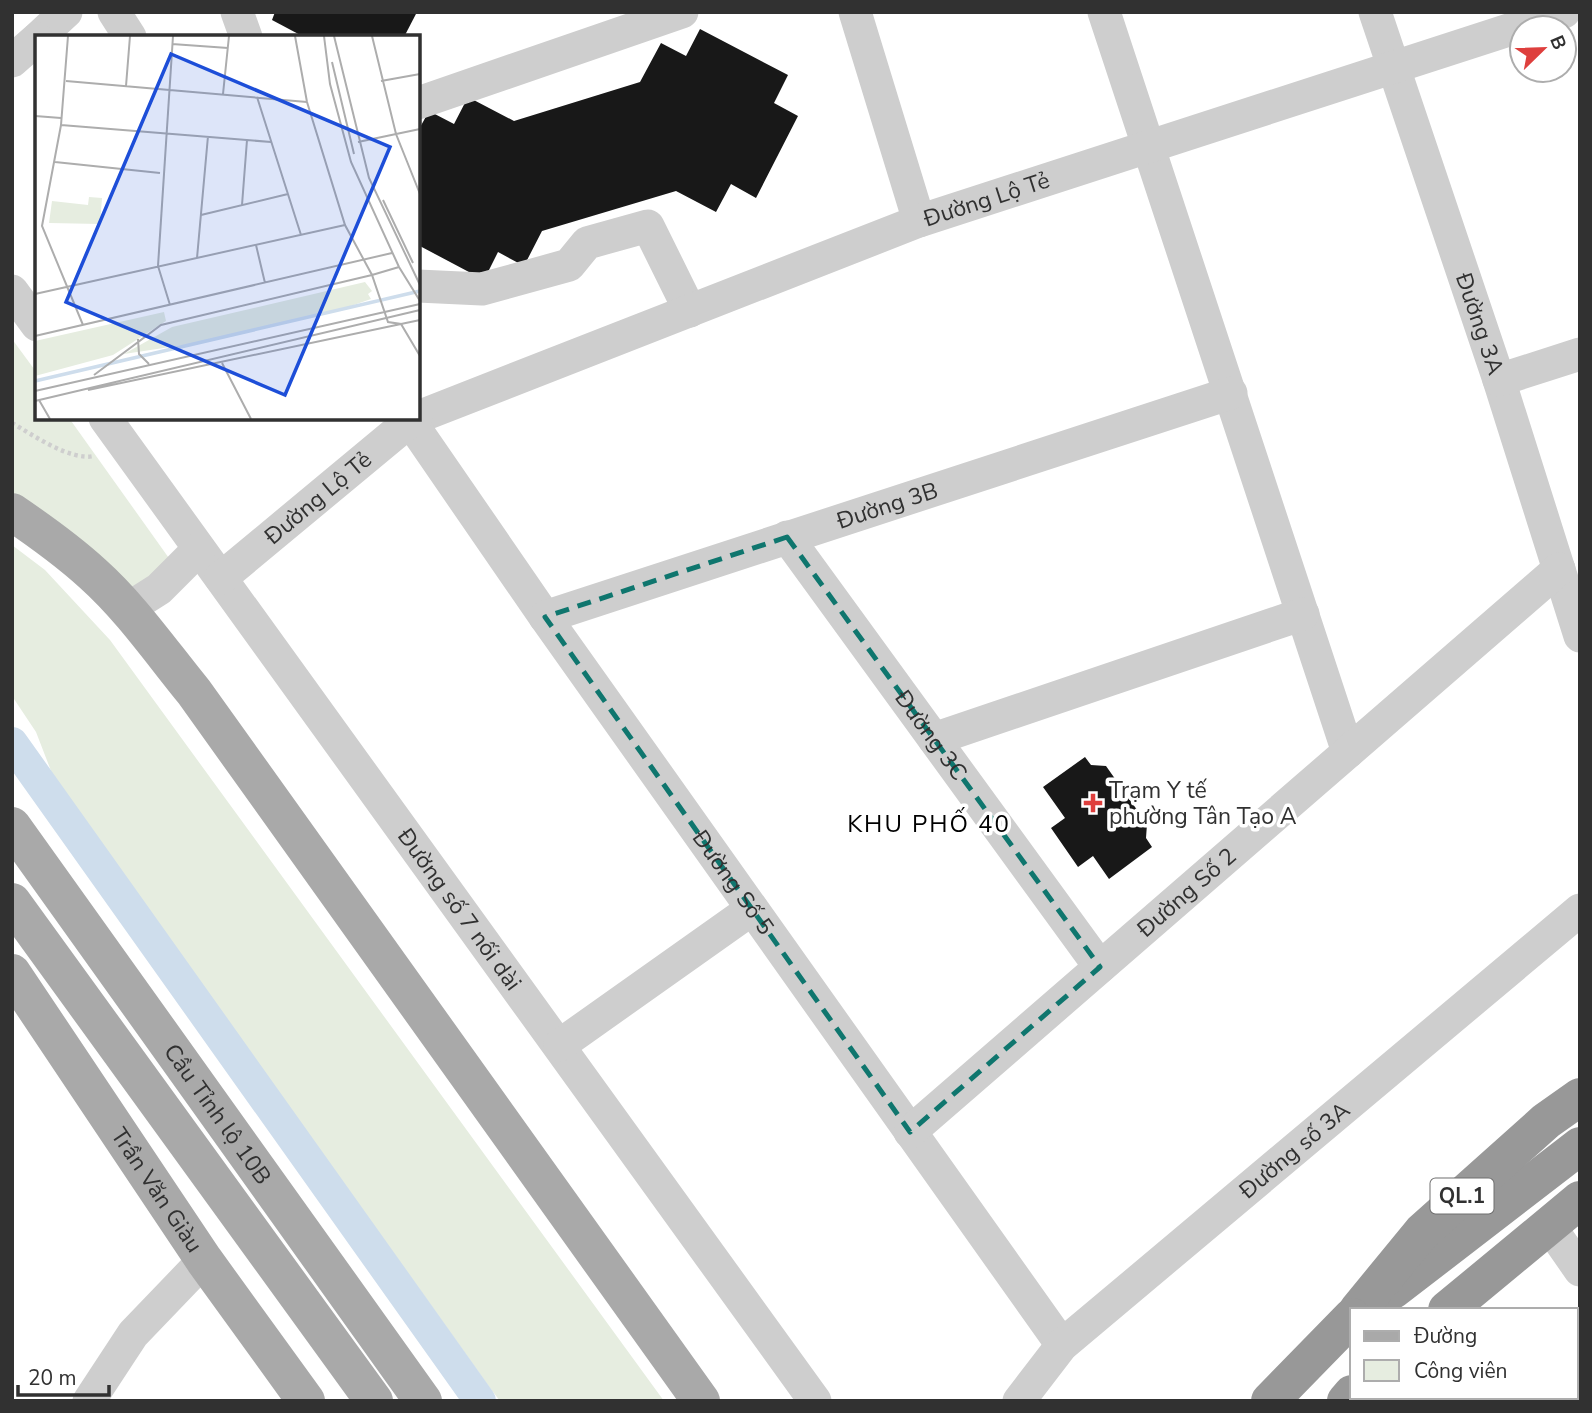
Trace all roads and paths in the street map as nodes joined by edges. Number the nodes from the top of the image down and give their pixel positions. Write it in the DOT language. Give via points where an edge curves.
graph roads {
  1 [pos="66,12"];
  2 [pos="114,12"];
  3 [pos="237,12"];
  4 [pos="682,12"];
  5 [pos="855,12"];
  6 [pos="1104,12"];
  7 [pos="1375,12"];
  8 [pos="1564,12"];
  9 [pos="41,35"];
  10 [pos="129,35"];
  11 [pos="245,35"];
  12 [pos="35,41"];
  13 [pos="12,61"];
  14 [pos="1393,68"];
  15 [pos="420,102"];
  16 [pos="1150,146"];
  17 [pos="919,221"];
  18 [pos="420,286"];
  19 [pos="12,291"];
  20 [pos="690,311"];
  21 [pos="35,322"];
  22 [pos="1580,354"];
  23 [pos="1499,380"];
  24 [pos="1231,393"];
  25 [pos="420,416"];
  26 [pos="412,420"];
  27 [pos="414,420"];
  28 [pos="12,423"];
  29 [pos="113,430"];
  30 [pos="12,512"];
  31 [pos="788,537"];
  32 [pos="199,549"];
  33 [pos="1559,569"];
  34 [pos="221,578"];
  35 [pos="126,610"];
  36 [pos="1303,614"];
  37 [pos="545,617"];
  38 [pos="1580,636"];
  39 [pos="934,739"];
  40 [pos="1348,751"];
  41 [pos="12,826"];
  42 [pos="12,902"];
  43 [pos="752,909"];
  44 [pos="1580,909"];
  45 [pos="1100,967"];
  46 [pos="17,993"];
  47 [pos="560,1045"];
  48 [pos="1580,1097"];
  49 [pos="910,1132"];
  50 [pos="1580,1146"];
  51 [pos="1580,1200"];
  52 [pos="1548,1224"];
  53 [pos="204,1260"];
  54 [pos="1580,1270"];
  55 [pos="1361,1308"];
  56 [pos="1366,1308"];
  57 [pos="1449,1308"];
  58 [pos="1350,1321"];
  59 [pos="1062,1345"];
  60 [pos="89,1401"];
  61 [pos="306,1401"];
  62 [pos="374,1401"];
  63 [pos="423,1401"];
  64 [pos="701,1401"];
  65 [pos="816,1401"];
  66 [pos="1019,1401"];
  67 [pos="1270,1401"];
  1 -- 9 [label="street"];
  2 -- 10 [label="street"];
  3 -- 11 [label="street"];
  4 -- 15 [label="street"];
  5 -- 17 [label="street"];
  6 -- 16 [label="street"];
  7 -- 14 [label="street, Đường 3A"];
  8 -- 14 [label="street, Đường Lộ Tẻ"];
  12 -- 13 [label="street"];
  14 -- 16 [label="street, Đường Lộ Tẻ"];
  14 -- 23 [label="street, Đường 3A"];
  16 -- 17 [label="street, Đường Lộ Tẻ"];
  16 -- 24 [label="street"];
  17 -- 20 [label="street, Đường Lộ Tẻ"];
  18 -- 20 [label="street" via="482,289 569,265 587,243 648,226"];
  19 -- 21 [label="street"];
  20 -- 25 [label="street, Đường Lộ Tẻ"];
  22 -- 23 [label="street"];
  23 -- 33 [label="street, Đường 3A"];
  24 -- 31 [label="street, Đường 3B"];
  24 -- 36 [label="street"];
  26 -- 34 [label="street, Đường Lộ Tẻ"];
  27 -- 37 [label="street, Đường Số 5"];
  28 -- 29 [label="path" via="83,458 104,454"];
  29 -- 32 [label="street, Đường số 7 nối dài"];
  30 -- 35 [label="main road" via="94,575"];
  31 -- 37 [label="street, Đường 3B"];
  31 -- 39 [label="street, Đường 3C"];
  32 -- 34 [label="street, Đường số 7 nối dài"];
  32 -- 35 [label="street" via="159,589"];
  33 -- 38 [label="street, Đường 3A"];
  33 -- 40 [label="street, Đường Số 2"];
  34 -- 47 [label="street, Đường số 7 nối dài"];
  35 -- 64 [label="main road" via="194,692"];
  36 -- 39 [label="street"];
  36 -- 40 [label="street"];
  37 -- 43 [label="street, Đường Số 5"];
  39 -- 45 [label="street, Đường 3C"];
  40 -- 45 [label="street, Đường Số 2"];
  41 -- 63 [label="main road, Cầu Tỉnh lộ 10B"];
  42 -- 62 [label="main road, Cầu Tỉnh lộ 10B"];
  43 -- 47 [label="street"];
  43 -- 49 [label="street, Đường Số 5"];
  44 -- 59 [label="street, Đường số 3A"];
  45 -- 49 [label="street, Đường Số 2"];
  46 -- 53 [label="main road, Trần Văn Giàu"];
  47 -- 65 [label="street, Đường số 7 nối dài"];
  48 -- 55 [label="highway, QL.1" via="1546,1121 1422,1232"];
  49 -- 59 [label="street, Đường Số 5"];
  50 -- 56 [label="highway, QL.1"];
  51 -- 52 [label="highway"];
  52 -- 54 [label="street"];
  52 -- 57 [label="highway"];
  53 -- 60 [label="street" via="133,1334"];
  53 -- 61 [label="main road, Trần Văn Giàu"];
  58 -- 67 [label="highway, QL.1"];
  59 -- 66 [label="street, Đường số 3A"];
}
